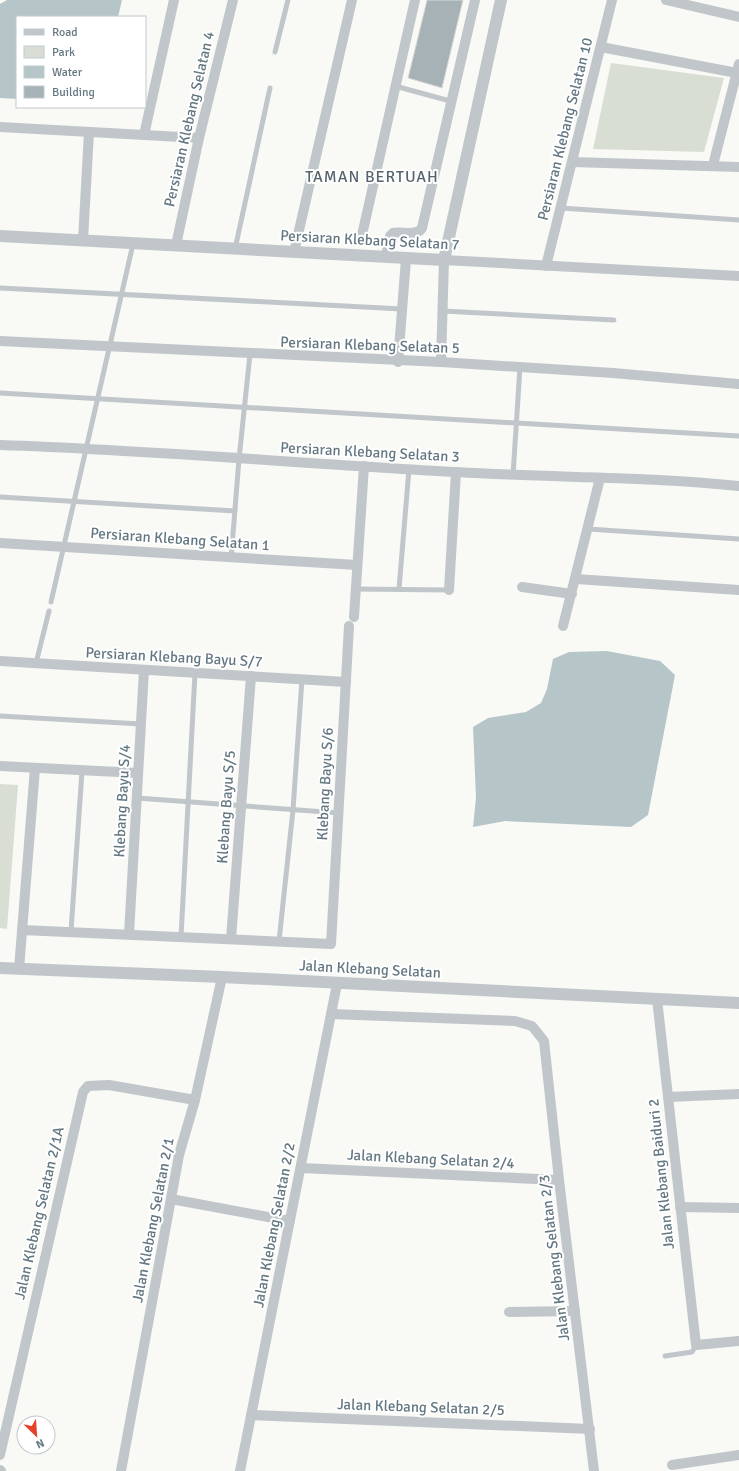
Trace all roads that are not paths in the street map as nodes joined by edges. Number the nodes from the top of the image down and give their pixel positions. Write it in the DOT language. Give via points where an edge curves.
graph roads {
  1 [pos="174,0"];
  2 [pos="233,0"];
  3 [pos="288,0"];
  4 [pos="352,0"];
  5 [pos="415,0"];
  6 [pos="475,0"];
  7 [pos="501,0"];
  8 [pos="612,0"];
  9 [pos="666,0"];
  10 [pos="739,17"];
  11 [pos="601,47"];
  12 [pos="276,52"];
  13 [pos="738,68"];
  14 [pos="395,86"];
  15 [pos="270,88"];
  16 [pos="450,101"];
  17 [pos="0,127"];
  18 [pos="89,132"];
  19 [pos="144,135"];
  20 [pos="199,138"];
  21 [pos="572,162"];
  22 [pos="713,165"];
  23 [pos="739,166"];
  24 [pos="561,208"];
  25 [pos="739,220"];
  26 [pos="362,235"];
  27 [pos="0,236"];
  28 [pos="83,240"];
  29 [pos="133,243"];
  30 [pos="176,245"];
  31 [pos="235,249"];
  32 [pos="294,252"];
  33 [pos="386,257"];
  34 [pos="406,259"];
  35 [pos="444,260"];
  36 [pos="546,266"];
  37 [pos="739,276"];
  38 [pos="0,288"];
  39 [pos="121,294"];
  40 [pos="402,309"];
  41 [pos="442,311"];
  42 [pos="614,320"];
  43 [pos="0,341"];
  44 [pos="109,346"];
  45 [pos="250,354"];
  46 [pos="398,362"];
  47 [pos="441,362"];
  48 [pos="520,367"];
  49 [pos="739,384"];
  50 [pos="0,392"];
  51 [pos="97,397"];
  52 [pos="244,407"];
  53 [pos="518,423"];
  54 [pos="739,436"];
  55 [pos="0,445"];
  56 [pos="86,448"];
  57 [pos="239,459"];
  58 [pos="364,466"];
  59 [pos="409,469"];
  60 [pos="456,472"];
  61 [pos="513,475"];
  62 [pos="600,478"];
  63 [pos="739,486"];
  64 [pos="0,497"];
  65 [pos="73,501"];
  66 [pos="235,511"];
  67 [pos="588,529"];
  68 [pos="739,539"];
  69 [pos="0,544"];
  70 [pos="63,546"];
  71 [pos="232,559"];
  72 [pos="357,565"];
  73 [pos="576,579"];
  74 [pos="522,587"];
  75 [pos="356,589"];
  76 [pos="399,589"];
  77 [pos="449,590"];
  78 [pos="739,590"];
  79 [pos="572,594"];
  80 [pos="50,602"];
  81 [pos="49,611"];
  82 [pos="354,616"];
  83 [pos="349,626"];
  84 [pos="563,626"];
  85 [pos="0,661"];
  86 [pos="36,664"];
  87 [pos="144,670"];
  88 [pos="194,673"];
  89 [pos="251,676"];
  90 [pos="302,679"];
  91 [pos="346,682"];
  92 [pos="0,716"];
  93 [pos="141,724"];
  94 [pos="0,766"];
  95 [pos="36,768"];
  96 [pos="82,771"];
  97 [pos="138,773"];
  98 [pos="137,798"];
  99 [pos="188,802"];
  100 [pos="241,806"];
  101 [pos="293,810"];
  102 [pos="339,813"];
  103 [pos="22,930"];
  104 [pos="71,932"];
  105 [pos="129,934"];
  106 [pos="181,937"];
  107 [pos="231,939"];
  108 [pos="279,942"];
  109 [pos="0,968"];
  110 [pos="20,969"];
  111 [pos="222,977"];
  112 [pos="337,984"];
  113 [pos="657,999"];
  114 [pos="739,1003"];
  115 [pos="331,1014"];
  116 [pos="739,1094"];
  117 [pos="668,1097"];
  118 [pos="195,1100"];
  119 [pos="301,1168"];
  120 [pos="559,1180"];
  121 [pos="170,1199"];
  122 [pos="680,1207"];
  123 [pos="739,1208"];
  124 [pos="290,1221"];
  125 [pos="575,1311"];
  126 [pos="509,1312"];
  127 [pos="739,1341"];
  128 [pos="696,1345"];
  129 [pos="665,1356"];
  130 [pos="251,1415"];
  131 [pos="590,1429"];
  132 [pos="0,1455"];
  133 [pos="739,1455"];
  134 [pos="672,1465"];
  135 [pos="121,1471"];
  136 [pos="240,1471"];
  137 [pos="594,1471"];
  1 -- 19 [label="street"];
  2 -- 20 [label="street, Persiaran Klebang Selatan 4"];
  3 -- 12 [label="lane"];
  4 -- 32 [label="street"];
  5 -- 14 [label="street"];
  6 -- 16 [label="street"];
  7 -- 35 [label="street"];
  8 -- 11 [label="street, Persiaran Klebang Selatan 10"];
  9 -- 10 [label="street"];
  11 -- 13 [label="street"];
  11 -- 21 [label="street, Persiaran Klebang Selatan 10"];
  13 -- 22 [label="street"];
  14 -- 16 [label="lane"];
  14 -- 26 [label="street"];
  15 -- 31 [label="lane"];
  16 -- 33 [label="street" via="422,228 415,233 393,233 390,236"];
  17 -- 18 [label="street"];
  18 -- 19 [label="street"];
  18 -- 28 [label="street"];
  19 -- 20 [label="street"];
  20 -- 30 [label="street, Persiaran Klebang Selatan 4"];
  21 -- 22 [label="street"];
  21 -- 24 [label="street, Persiaran Klebang Selatan 10"];
  22 -- 23 [label="street"];
  24 -- 25 [label="lane"];
  24 -- 36 [label="street, Persiaran Klebang Selatan 10"];
  27 -- 28 [label="street, Persiaran Klebang Selatan 7"];
  28 -- 29 [label="street, Persiaran Klebang Selatan 7"];
  29 -- 30 [label="street, Persiaran Klebang Selatan 7"];
  29 -- 39 [label="lane"];
  30 -- 31 [label="street, Persiaran Klebang Selatan 7"];
  31 -- 32 [label="street, Persiaran Klebang Selatan 7"];
  32 -- 33 [label="street, Persiaran Klebang Selatan 7"];
  33 -- 34 [label="street, Persiaran Klebang Selatan 7"];
  34 -- 35 [label="street, Persiaran Klebang Selatan 7"];
  34 -- 40 [label="street"];
  35 -- 36 [label="street, Persiaran Klebang Selatan 7"];
  35 -- 41 [label="street"];
  36 -- 37 [label="street, Persiaran Klebang Selatan 7"];
  38 -- 39 [label="lane"];
  39 -- 40 [label="lane"];
  39 -- 44 [label="lane"];
  40 -- 46 [label="street"];
  41 -- 42 [label="lane"];
  41 -- 47 [label="street"];
  43 -- 44 [label="street, Persiaran Klebang Selatan 5"];
  44 -- 45 [label="street, Persiaran Klebang Selatan 5"];
  44 -- 51 [label="lane"];
  45 -- 46 [label="street, Persiaran Klebang Selatan 5"];
  45 -- 52 [label="lane"];
  46 -- 47 [label="street, Persiaran Klebang Selatan 5"];
  47 -- 48 [label="street, Persiaran Klebang Selatan 5"];
  48 -- 49 [label="street, Persiaran Klebang Selatan 5"];
  48 -- 53 [label="lane"];
  50 -- 51 [label="lane"];
  51 -- 52 [label="lane"];
  51 -- 56 [label="lane"];
  52 -- 53 [label="lane"];
  52 -- 57 [label="lane"];
  53 -- 54 [label="lane"];
  53 -- 61 [label="lane"];
  55 -- 56 [label="street, Persiaran Klebang Selatan 3"];
  56 -- 57 [label="street, Persiaran Klebang Selatan 3"];
  56 -- 65 [label="lane"];
  57 -- 58 [label="street, Persiaran Klebang Selatan 3"];
  57 -- 66 [label="lane"];
  58 -- 59 [label="street, Persiaran Klebang Selatan 3"];
  58 -- 72 [label="street"];
  59 -- 60 [label="street, Persiaran Klebang Selatan 3"];
  59 -- 76 [label="lane"];
  60 -- 61 [label="street, Persiaran Klebang Selatan 3"];
  60 -- 77 [label="street"];
  61 -- 62 [label="street, Persiaran Klebang Selatan 3"];
  62 -- 63 [label="street, Persiaran Klebang Selatan 3" via="696,481"];
  62 -- 67 [label="street"];
  64 -- 65 [label="lane"];
  65 -- 66 [label="lane"];
  65 -- 70 [label="lane"];
  66 -- 71 [label="lane"];
  67 -- 68 [label="lane"];
  67 -- 73 [label="street"];
  69 -- 70 [label="street, Persiaran Klebang Selatan 1"];
  70 -- 71 [label="street, Persiaran Klebang Selatan 1"];
  70 -- 80 [label="lane"];
  71 -- 72 [label="street, Persiaran Klebang Selatan 1"];
  72 -- 75 [label="street"];
  73 -- 78 [label="street"];
  73 -- 79 [label="street"];
  74 -- 79 [label="street"];
  75 -- 76 [label="lane"];
  75 -- 82 [label="street"];
  76 -- 77 [label="lane"];
  79 -- 84 [label="street"];
  81 -- 86 [label="lane"];
  83 -- 91 [label="street, Klebang Bayu S/6"];
  85 -- 86 [label="street, Persiaran Klebang Bayu S/7"];
  86 -- 87 [label="street, Persiaran Klebang Bayu S/7"];
  87 -- 88 [label="street, Persiaran Klebang Bayu S/7"];
  87 -- 93 [label="street, Klebang Bayu S/4"];
  88 -- 89 [label="street, Persiaran Klebang Bayu S/7"];
  88 -- 99 [label="lane"];
  89 -- 90 [label="street, Persiaran Klebang Bayu S/7"];
  89 -- 100 [label="street, Klebang Bayu S/5"];
  90 -- 91 [label="street, Persiaran Klebang Bayu S/7"];
  90 -- 101 [label="lane"];
  91 -- 102 [label="street, Klebang Bayu S/6"];
  92 -- 93 [label="lane"];
  93 -- 97 [label="street, Klebang Bayu S/4"];
  94 -- 95 [label="street"];
  95 -- 96 [label="street"];
  95 -- 103 [label="street"];
  96 -- 97 [label="street"];
  96 -- 104 [label="lane"];
  97 -- 98 [label="street, Klebang Bayu S/4"];
  98 -- 99 [label="lane"];
  98 -- 105 [label="street, Klebang Bayu S/4"];
  99 -- 100 [label="lane"];
  99 -- 106 [label="lane"];
  100 -- 101 [label="lane"];
  100 -- 107 [label="street, Klebang Bayu S/5"];
  101 -- 102 [label="lane"];
  101 -- 108 [label="lane"];
  102 -- 108 [label="street, Klebang Bayu S/6" via="332,944"];
  103 -- 104 [label="street"];
  103 -- 110 [label="street"];
  104 -- 105 [label="street"];
  105 -- 106 [label="street"];
  106 -- 107 [label="street"];
  107 -- 108 [label="street"];
  109 -- 110 [label="street, Jalan Klebang Selatan"];
  110 -- 111 [label="street, Jalan Klebang Selatan"];
  111 -- 112 [label="street, Jalan Klebang Selatan"];
  111 -- 118 [label="street, Jalan Klebang Selatan 2/1"];
  112 -- 113 [label="street, Jalan Klebang Selatan"];
  112 -- 115 [label="street, Jalan Klebang Selatan 2/2"];
  113 -- 114 [label="street, Jalan Klebang Selatan"];
  113 -- 117 [label="street, Jalan Klebang Baiduri 2"];
  115 -- 119 [label="street, Jalan Klebang Selatan 2/2"];
  115 -- 120 [label="street, Jalan Klebang Selatan 2/3" via="515,1021 532,1026 544,1041"];
  116 -- 117 [label="street"];
  117 -- 122 [label="street, Jalan Klebang Baiduri 2"];
  118 -- 121 [label="street, Jalan Klebang Selatan 2/1" via="179,1155"];
  118 -- 132 [label="street, Jalan Klebang Selatan 2/1A" via="109,1085 88,1086 83,1092"];
  119 -- 120 [label="street, Jalan Klebang Selatan 2/4"];
  119 -- 124 [label="street, Jalan Klebang Selatan 2/2"];
  120 -- 125 [label="street, Jalan Klebang Selatan 2/3"];
  121 -- 124 [label="street"];
  121 -- 135 [label="street, Jalan Klebang Selatan 2/1"];
  122 -- 123 [label="street"];
  122 -- 128 [label="street, Jalan Klebang Baiduri 2"];
  124 -- 130 [label="street, Jalan Klebang Selatan 2/2"];
  125 -- 126 [label="street"];
  125 -- 131 [label="street, Jalan Klebang Selatan 2/3"];
  127 -- 128 [label="street"];
  128 -- 129 [label="lane" via="692,1352"];
  130 -- 131 [label="street, Jalan Klebang Selatan 2/5"];
  130 -- 136 [label="street, Jalan Klebang Selatan 2/2"];
  131 -- 137 [label="street, Jalan Klebang Selatan 2/3"];
  133 -- 134 [label="street"];
}
